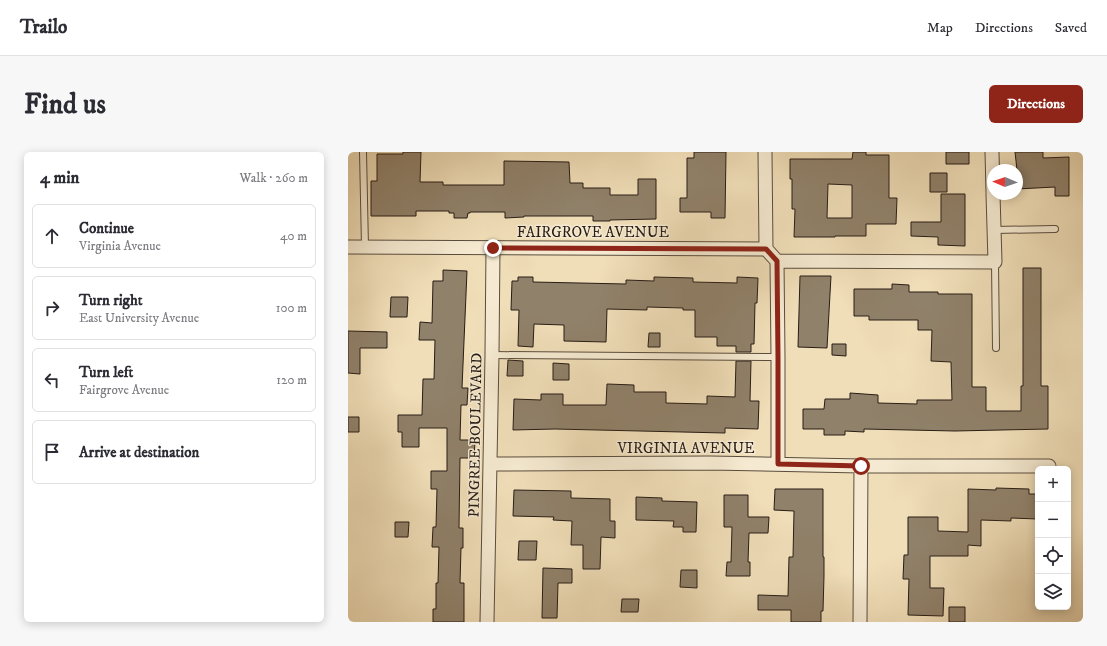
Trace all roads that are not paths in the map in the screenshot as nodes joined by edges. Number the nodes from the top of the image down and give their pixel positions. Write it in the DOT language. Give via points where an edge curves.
graph roads {
  1 [pos="363,152"];
  2 [pos="765,152"];
  3 [pos="992,152"];
  4 [pos="992,164"];
  5 [pos="993,200"];
  6 [pos="1055,229"];
  7 [pos="994,230"];
  8 [pos="348,247"];
  9 [pos="365,247"];
  10 [pos="493,248"];
  11 [pos="766,249"];
  12 [pos="777,261"];
  13 [pos="995,262"];
  14 [pos="996,348"];
  15 [pos="492,354"];
  16 [pos="778,357"];
  17 [pos="490,464"];
  18 [pos="778,464"];
  19 [pos="861,466"];
  20 [pos="1035,466"];
  21 [pos="487,622"];
  22 [pos="860,622"];
  1 -- 9 [label="lane"];
  2 -- 11 [label="street"];
  3 -- 4 [label="street"];
  5 -- 7 [label="street"];
  6 -- 7 [label="lane"];
  7 -- 13 [label="street"];
  8 -- 9 [label="street, FAIRGROVE AVENUE"];
  9 -- 10 [label="street, FAIRGROVE AVENUE"];
  10 -- 11 [label="street, FAIRGROVE AVENUE"];
  10 -- 15 [label="street, PINGREE BOULEVARD"];
  11 -- 12 [label="street"];
  12 -- 13 [label="street"];
  12 -- 16 [label="street"];
  13 -- 14 [label="lane"];
  15 -- 16 [label="lane"];
  15 -- 17 [label="street, PINGREE BOULEVARD"];
  16 -- 18 [label="street"];
  17 -- 18 [label="street, VIRGINIA AVENUE"];
  17 -- 21 [label="street, PINGREE BOULEVARD"];
  18 -- 19 [label="street, VIRGINIA AVENUE"];
  19 -- 20 [label="street, VIRGINIA AVENUE"];
  19 -- 22 [label="street"];
}
